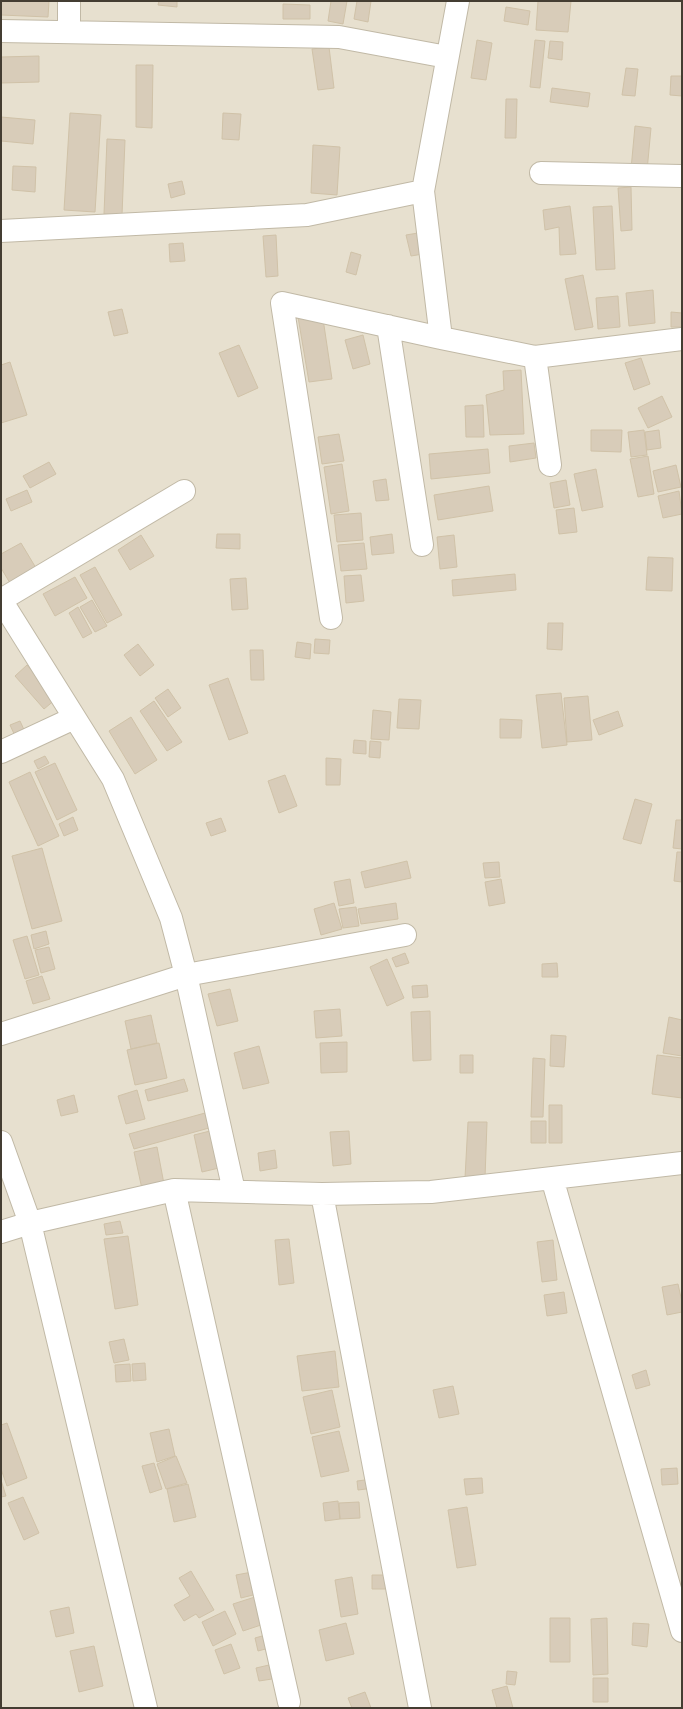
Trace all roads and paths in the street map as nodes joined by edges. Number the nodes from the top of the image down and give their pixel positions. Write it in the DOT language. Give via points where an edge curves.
graph roads {
  1 [pos="69,1"];
  2 [pos="458,1"];
  3 [pos="1,31"];
  4 [pos="70,32"];
  5 [pos="447,57"];
  6 [pos="541,173"];
  7 [pos="682,175"];
  8 [pos="423,191"];
  9 [pos="1,231"];
  10 [pos="388,326"];
  11 [pos="441,338"];
  12 [pos="682,339"];
  13 [pos="535,357"];
  14 [pos="550,465"];
  15 [pos="184,491"];
  16 [pos="422,545"];
  17 [pos="331,618"];
  18 [pos="74,718"];
  19 [pos="1,752"];
  20 [pos="405,935"];
  21 [pos="186,975"];
  22 [pos="1,1034"];
  23 [pos="1,1142"];
  24 [pos="682,1163"];
  25 [pos="552,1178"];
  26 [pos="174,1190"];
  27 [pos="234,1192"];
  28 [pos="322,1194"];
  29 [pos="30,1223"];
  30 [pos="1,1232"];
  31 [pos="682,1631"];
  32 [pos="289,1702"];
  33 [pos="146,1708"];
  34 [pos="420,1708"];
  1 -- 4 [label="street"];
  2 -- 5 [label="street"];
  3 -- 4 [label="street"];
  4 -- 5 [label="street" via="339,37"];
  5 -- 8 [label="street"];
  6 -- 7 [label="street"];
  8 -- 9 [label="street" via="307,215"];
  8 -- 11 [label="street"];
  10 -- 11 [label="street"];
  10 -- 16 [label="street"];
  10 -- 17 [label="street" via="282,303"];
  11 -- 13 [label="street"];
  12 -- 13 [label="street"];
  13 -- 14 [label="street"];
  15 -- 18 [label="street" via="1,600"];
  18 -- 19 [label="street"];
  18 -- 21 [label="street" via="113,779 171,918"];
  20 -- 21 [label="street"];
  21 -- 22 [label="street"];
  21 -- 27 [label="street"];
  23 -- 29 [label="street"];
  24 -- 25 [label="street"];
  25 -- 28 [label="street" via="432,1192"];
  25 -- 31 [label="street"];
  26 -- 27 [label="street"];
  26 -- 29 [label="street"];
  26 -- 32 [label="street"];
  27 -- 28 [label="street"];
  28 -- 34 [label="street"];
  29 -- 30 [label="street"];
  29 -- 33 [label="street"];
}
